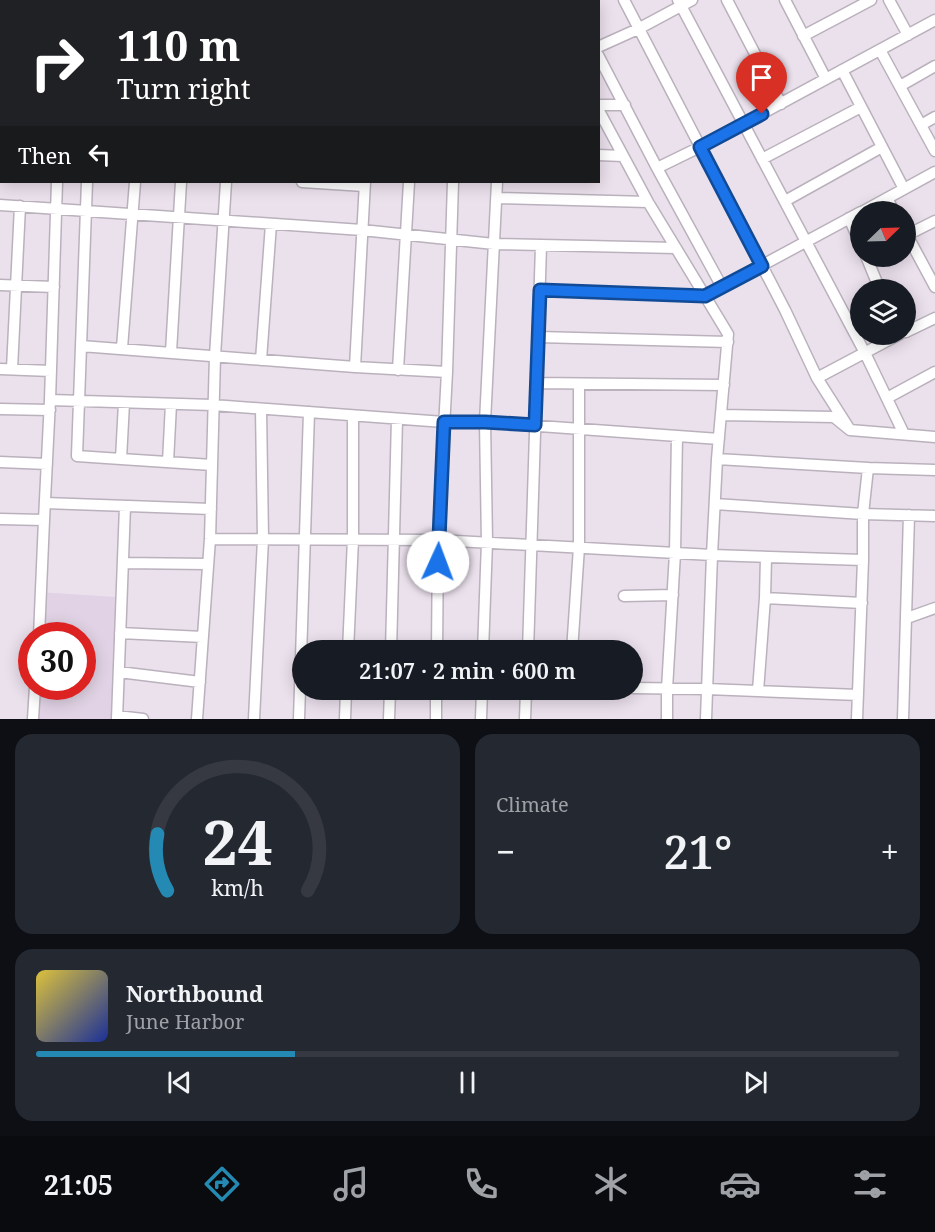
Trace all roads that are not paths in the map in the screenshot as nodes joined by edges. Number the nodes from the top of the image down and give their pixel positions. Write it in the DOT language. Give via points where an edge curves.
graph roads {
  1 [pos="624,0"];
  2 [pos="692,0"];
  3 [pos="727,0"];
  4 [pos="784,0"];
  5 [pos="871,0"];
  6 [pos="889,0"];
  7 [pos="679,3"];
  8 [pos="935,20"];
  9 [pos="638,29"];
  10 [pos="908,35"];
  11 [pos="804,36"];
  12 [pos="600,46"];
  13 [pos="880,50"];
  14 [pos="600,59"];
  15 [pos="935,66"];
  16 [pos="842,70"];
  17 [pos="826,79"];
  18 [pos="900,86"];
  19 [pos="781,104"];
  20 [pos="625,105"];
  21 [pos="861,106"];
  22 [pos="600,107"];
  23 [pos="600,111"];
  24 [pos="935,117"];
  25 [pos="744,124"];
  26 [pos="921,125"];
  27 [pos="700,147"];
  28 [pos="882,147"];
  29 [pos="935,151"];
  30 [pos="600,155"];
  31 [pos="623,156"];
  32 [pos="762,159"];
  33 [pos="657,168"];
  34 [pos="935,172"];
  35 [pos="57,183"];
  36 [pos="87,183"];
  37 [pos="135,183"];
  38 [pos="181,183"];
  39 [pos="226,183"];
  40 [pos="333,183"];
  41 [pos="409,183"];
  42 [pos="453,183"];
  43 [pos="497,183"];
  44 [pos="364,184"];
  45 [pos="904,189"];
  46 [pos="497,198"];
  47 [pos="887,198"];
  48 [pos="785,201"];
  49 [pos="882,201"];
  50 [pos="888,201"];
  51 [pos="648,202"];
  52 [pos="0,205"];
  53 [pos="20,206"];
  54 [pos="56,209"];
  55 [pos="86,211"];
  56 [pos="133,214"];
  57 [pos="179,217"];
  58 [pos="849,218"];
  59 [pos="224,220"];
  60 [pos="935,221"];
  61 [pos="271,224"];
  62 [pos="362,230"];
  63 [pos="916,230"];
  64 [pos="406,235"];
  65 [pos="451,240"];
  66 [pos="807,242"];
  67 [pos="494,244"];
  68 [pos="541,246"];
  69 [pos="676,248"];
  70 [pos="916,248"];
  71 [pos="762,266"];
  72 [pos="932,272"];
  73 [pos="0,285"];
  74 [pos="16,286"];
  75 [pos="722,286"];
  76 [pos="54,287"];
  77 [pos="935,287"];
  78 [pos="540,290"];
  79 [pos="705,296"];
  80 [pos="935,318"];
  81 [pos="916,327"];
  82 [pos="538,337"];
  83 [pos="728,342"];
  84 [pos="881,345"];
  85 [pos="81,346"];
  86 [pos="122,348"];
  87 [pos="171,352"];
  88 [pos="865,353"];
  89 [pos="215,356"];
  90 [pos="261,360"];
  91 [pos="355,367"];
  92 [pos="0,369"];
  93 [pos="12,369"];
  94 [pos="399,369"];
  95 [pos="51,371"];
  96 [pos="447,372"];
  97 [pos="935,372"];
  98 [pos="818,378"];
  99 [pos="536,383"];
  100 [pos="579,384"];
  101 [pos="724,385"];
  102 [pos="886,398"];
  103 [pos="79,401"];
  104 [pos="123,403"];
  105 [pos="171,404"];
  106 [pos="50,405"];
  107 [pos="213,405"];
  108 [pos="0,409"];
  109 [pos="261,409"];
  110 [pos="309,412"];
  111 [pos="721,415"];
  112 [pos="354,416"];
  113 [pos="397,419"];
  114 [pos="444,422"];
  115 [pos="485,422"];
  116 [pos="535,425"];
  117 [pos="579,428"];
  118 [pos="850,430"];
  119 [pos="904,435"];
  120 [pos="677,436"];
  121 [pos="935,437"];
  122 [pos="719,439"];
  123 [pos="122,459"];
  124 [pos="717,459"];
  125 [pos="0,462"];
  126 [pos="168,462"];
  127 [pos="47,464"];
  128 [pos="212,465"];
  129 [pos="868,468"];
  130 [pos="935,470"];
  131 [pos="45,503"];
  132 [pos="715,504"];
  133 [pos="125,506"];
  134 [pos="211,509"];
  135 [pos="863,514"];
  136 [pos="909,515"];
  137 [pos="935,516"];
  138 [pos="0,519"];
  139 [pos="44,520"];
  140 [pos="210,539"];
  141 [pos="263,539"];
  142 [pos="305,539"];
  143 [pos="353,540"];
  144 [pos="394,540"];
  145 [pos="438,540"];
  146 [pos="487,542"];
  147 [pos="532,545"];
  148 [pos="579,547"];
  149 [pos="675,553"];
  150 [pos="712,555"];
  151 [pos="766,556"];
  152 [pos="863,560"];
  153 [pos="123,563"];
  154 [pos="208,564"];
  155 [pos="673,595"];
  156 [pos="624,596"];
  157 [pos="765,598"];
  158 [pos="861,603"];
  159 [pos="935,608"];
  160 [pos="907,618"];
  161 [pos="40,622"];
  162 [pos="120,633"];
  163 [pos="203,638"];
  164 [pos="348,640"];
  165 [pos="391,640"];
  166 [pos="436,640"];
  167 [pos="483,640"];
  168 [pos="528,640"];
  169 [pos="573,640"];
  170 [pos="119,672"];
  171 [pos="200,682"];
  172 [pos="643,688"];
  173 [pos="667,689"];
  174 [pos="707,689"];
  175 [pos="758,691"];
  176 [pos="858,696"];
  177 [pos="34,700"];
  178 [pos="346,700"];
  179 [pos="390,700"];
  180 [pos="436,700"];
  181 [pos="482,700"];
  182 [pos="526,700"];
  183 [pos="117,718"];
  184 [pos="33,719"];
  185 [pos="143,719"];
  186 [pos="197,719"];
  187 [pos="254,719"];
  188 [pos="299,719"];
  189 [pos="345,719"];
  190 [pos="390,719"];
  191 [pos="435,719"];
  192 [pos="481,719"];
  193 [pos="525,719"];
  194 [pos="667,719"];
  195 [pos="706,719"];
  196 [pos="856,719"];
  197 [pos="903,719"];
  1 -- 9 [label="street"];
  2 -- 7 [label="street"];
  3 -- 19 [label="street"];
  4 -- 11 [label="street"];
  5 -- 11 [label="street"];
  6 -- 10 [label="street"];
  7 -- 9 [label="street"];
  7 -- 25 [label="street"];
  8 -- 10 [label="street"];
  9 -- 12 [label="street"];
  9 -- 27 [label="street"];
  10 -- 13 [label="street"];
  11 -- 17 [label="street"];
  13 -- 16 [label="street"];
  13 -- 18 [label="street"];
  14 -- 20 [label="street"];
  15 -- 18 [label="street"];
  16 -- 17 [label="street"];
  16 -- 21 [label="street"];
  17 -- 19 [label="street"];
  18 -- 26 [label="street"];
  19 -- 25 [label="street"];
  20 -- 22 [label="street"];
  20 -- 33 [label="street"];
  21 -- 28 [label="street"];
  21 -- 32 [label="street"];
  23 -- 31 [label="street"];
  24 -- 26 [label="street"];
  25 -- 27 [label="street"];
  25 -- 32 [label="street"];
  26 -- 29 [label="street"];
  27 -- 33 [label="street"];
  27 -- 71 [label="street"];
  28 -- 45 [label="street"];
  28 -- 48 [label="street"];
  30 -- 31 [label="street"];
  31 -- 51 [label="street"];
  32 -- 48 [label="street"];
  33 -- 75 [label="street"];
  34 -- 45 [label="street"];
  35 -- 54 [label="street"];
  36 -- 55 [label="street"];
  37 -- 56 [label="street"];
  38 -- 57 [label="street"];
  39 -- 59 [label="street"];
  40 -- 44 [label="street"];
  41 -- 64 [label="street"];
  42 -- 65 [label="street"];
  43 -- 46 [label="street"];
  44 -- 62 [label="street"];
  45 -- 47 [label="street"];
  46 -- 51 [label="street"];
  46 -- 67 [label="street"];
  47 -- 49 [label="street"];
  47 -- 50 [label="street"];
  48 -- 66 [label="street"];
  51 -- 69 [label="street"];
  52 -- 53 [label="street"];
  53 -- 54 [label="street"];
  53 -- 74 [label="street"];
  54 -- 55 [label="street"];
  54 -- 76 [label="street"];
  55 -- 56 [label="street"];
  55 -- 85 [label="street"];
  56 -- 57 [label="street"];
  56 -- 86 [label="street"];
  57 -- 59 [label="street"];
  57 -- 87 [label="street"];
  58 -- 66 [label="street"];
  59 -- 61 [label="street"];
  59 -- 89 [label="street"];
  60 -- 63 [label="street"];
  61 -- 62 [label="street"];
  61 -- 90 [label="street"];
  62 -- 64 [label="street"];
  62 -- 91 [label="street"];
  64 -- 65 [label="street"];
  64 -- 94 [label="street"];
  65 -- 67 [label="street"];
  65 -- 96 [label="street"];
  66 -- 71 [label="street"];
  66 -- 88 [label="street"];
  67 -- 68 [label="street"];
  67 -- 115 [label="street"];
  68 -- 69 [label="street"];
  68 -- 78 [label="street"];
  69 -- 79 [label="street"];
  70 -- 72 [label="street"];
  71 -- 75 [label="street"];
  71 -- 98 [label="street"];
  72 -- 77 [label="street"];
  73 -- 74 [label="street"];
  74 -- 76 [label="street"];
  74 -- 93 [label="street"];
  75 -- 79 [label="street"];
  76 -- 95 [label="street"];
  78 -- 79 [label="street"];
  78 -- 82 [label="street"];
  79 -- 83 [label="street" via="728,334"];
  80 -- 81 [label="street"];
  82 -- 83 [label="street"];
  82 -- 99 [label="street"];
  83 -- 101 [label="street"];
  84 -- 88 [label="street"];
  85 -- 86 [label="street"];
  85 -- 103 [label="street"];
  86 -- 87 [label="street"];
  87 -- 89 [label="street"];
  88 -- 98 [label="street"];
  88 -- 102 [label="street"];
  89 -- 90 [label="street"];
  89 -- 107 [label="street"];
  90 -- 91 [label="street"];
  91 -- 94 [label="street"];
  92 -- 93 [label="street"];
  93 -- 95 [label="street"];
  94 -- 96 [label="street"];
  95 -- 106 [label="street"];
  96 -- 114 [label="street"];
  97 -- 102 [label="street"];
  98 -- 118 [label="street"];
  99 -- 100 [label="street"];
  99 -- 116 [label="street"];
  100 -- 101 [label="street"];
  100 -- 117 [label="street"];
  101 -- 111 [label="street"];
  102 -- 119 [label="street"];
  103 -- 104 [label="street"];
  103 -- 106 [label="street"];
  103 -- 123 [label="street" via="77,456"];
  104 -- 105 [label="street"];
  104 -- 123 [label="street"];
  105 -- 107 [label="street"];
  105 -- 126 [label="street"];
  106 -- 108 [label="street"];
  106 -- 127 [label="street"];
  107 -- 109 [label="street"];
  107 -- 128 [label="street"];
  109 -- 110 [label="street"];
  109 -- 141 [label="street"];
  110 -- 112 [label="street"];
  110 -- 142 [label="street"];
  111 -- 118 [label="street" via="834,417"];
  111 -- 122 [label="street"];
  112 -- 113 [label="street"];
  112 -- 143 [label="street"];
  113 -- 114 [label="street"];
  113 -- 144 [label="street"];
  114 -- 115 [label="street"];
  114 -- 145 [label="street"];
  115 -- 116 [label="street"];
  115 -- 146 [label="street"];
  116 -- 117 [label="street"];
  116 -- 147 [label="street"];
  117 -- 120 [label="street"];
  117 -- 148 [label="street"];
  118 -- 119 [label="street"];
  119 -- 121 [label="street"];
  120 -- 122 [label="street"];
  120 -- 149 [label="street"];
  122 -- 124 [label="street"];
  123 -- 126 [label="street"];
  124 -- 129 [label="street"];
  124 -- 132 [label="street"];
  125 -- 127 [label="street"];
  126 -- 128 [label="street"];
  127 -- 131 [label="street"];
  128 -- 134 [label="street"];
  129 -- 130 [label="street"];
  129 -- 135 [label="street"];
  131 -- 133 [label="street"];
  131 -- 139 [label="street"];
  132 -- 135 [label="street"];
  132 -- 150 [label="street"];
  133 -- 134 [label="street"];
  133 -- 153 [label="street"];
  134 -- 140 [label="street"];
  135 -- 136 [label="street"];
  135 -- 152 [label="street"];
  136 -- 137 [label="street"];
  136 -- 160 [label="street"];
  138 -- 139 [label="street"];
  139 -- 161 [label="street"];
  140 -- 141 [label="street"];
  140 -- 154 [label="street"];
  141 -- 142 [label="street"];
  141 -- 187 [label="street"];
  142 -- 143 [label="street"];
  142 -- 188 [label="street"];
  143 -- 144 [label="street"];
  143 -- 164 [label="street"];
  144 -- 145 [label="street"];
  144 -- 165 [label="street"];
  145 -- 146 [label="street"];
  145 -- 166 [label="street"];
  146 -- 147 [label="street"];
  146 -- 167 [label="street"];
  147 -- 148 [label="street"];
  147 -- 168 [label="street"];
  148 -- 149 [label="street"];
  148 -- 169 [label="street"];
  149 -- 150 [label="street"];
  149 -- 155 [label="street"];
  150 -- 151 [label="street"];
  150 -- 174 [label="street"];
  151 -- 152 [label="street"];
  151 -- 157 [label="street"];
  152 -- 158 [label="street"];
  153 -- 154 [label="street"];
  153 -- 162 [label="street"];
  154 -- 163 [label="street"];
  155 -- 156 [label="street"];
  155 -- 173 [label="street"];
  157 -- 158 [label="street"];
  157 -- 175 [label="street"];
  158 -- 176 [label="street"];
  159 -- 160 [label="street"];
  160 -- 197 [label="street"];
  162 -- 163 [label="street"];
  162 -- 170 [label="street"];
  163 -- 171 [label="street"];
  170 -- 171 [label="street"];
  170 -- 183 [label="street"];
  171 -- 186 [label="street"];
  172 -- 173 [label="street"];
  173 -- 174 [label="street"];
  173 -- 194 [label="street"];
  174 -- 175 [label="street"];
  174 -- 195 [label="street"];
  175 -- 176 [label="street"];
  176 -- 196 [label="street"];
  177 -- 184 [label="street"];
  178 -- 189 [label="street"];
  179 -- 190 [label="street"];
  180 -- 191 [label="street"];
  181 -- 192 [label="street"];
  182 -- 193 [label="street"];
  183 -- 185 [label="street"];
}
